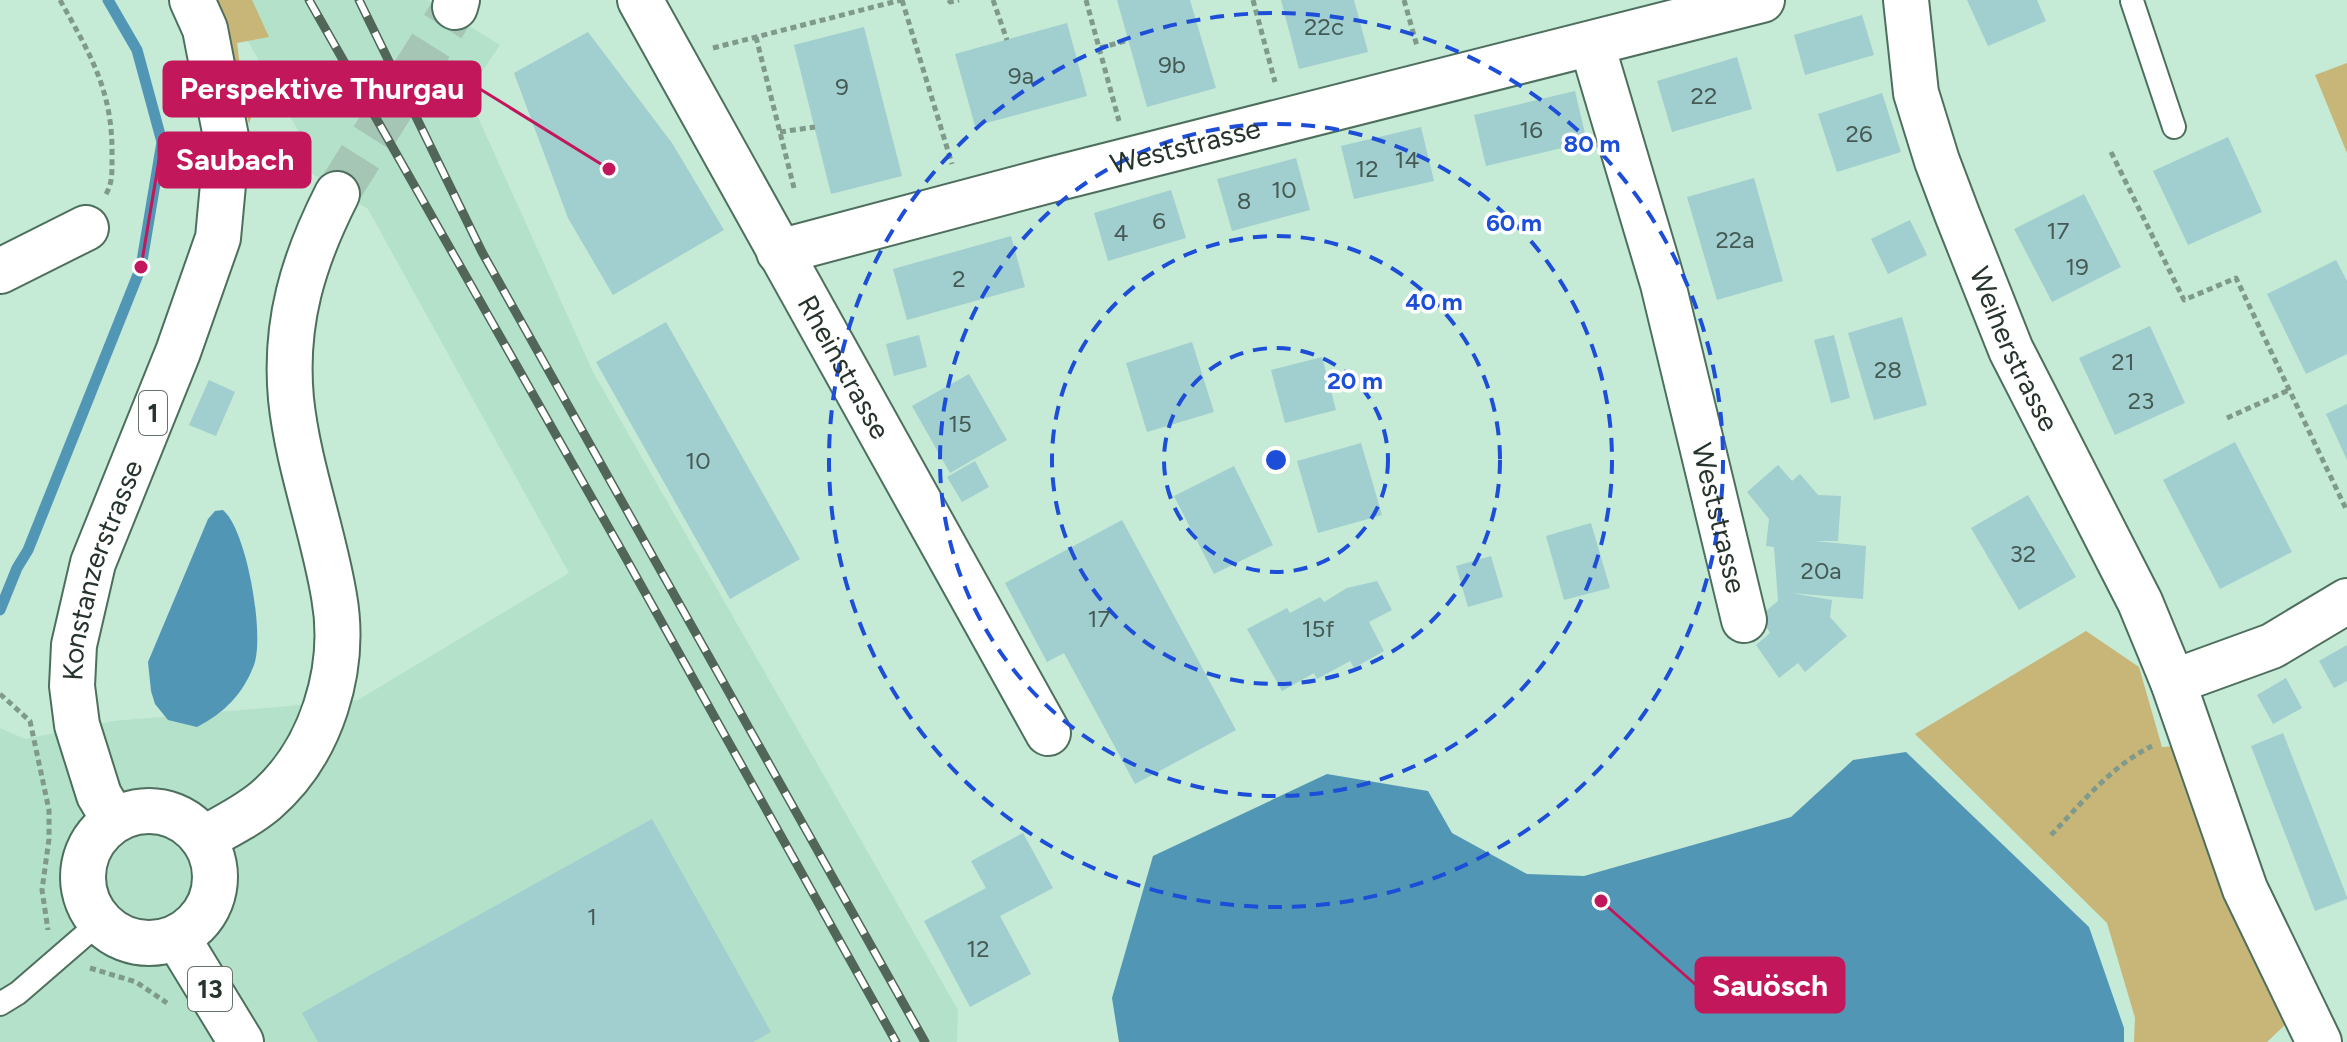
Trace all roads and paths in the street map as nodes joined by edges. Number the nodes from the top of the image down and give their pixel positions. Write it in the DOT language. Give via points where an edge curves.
graph roads {
  1 [pos="60,0"];
  2 [pos="192,0"];
  3 [pos="640,0"];
  4 [pos="901,0"];
  5 [pos="949,0"];
  6 [pos="959,0"];
  7 [pos="993,0"];
  8 [pos="1086,0"];
  9 [pos="1253,0"];
  10 [pos="1762,0"];
  11 [pos="1906,0"];
  12 [pos="2132,1"];
  13 [pos="756,37"];
  14 [pos="1007,40"];
  15 [pos="1128,40"];
  16 [pos="1592,45"];
  17 [pos="1100,48"];
  18 [pos="673,58"];
  19 [pos="1285,121"];
  20 [pos="815,127"];
  21 [pos="2174,127"];
  22 [pos="780,132"];
  23 [pos="2111,152"];
  24 [pos="1130,160"];
  25 [pos="337,194"];
  26 [pos="964,203"];
  27 [pos="86,228"];
  28 [pos="793,249"];
  29 [pos="0,271"];
  30 [pos="2289,390"];
  31 [pos="2227,418"];
  32 [pos="2347,511"];
  33 [pos="2347,601"];
  34 [pos="1744,620"];
  35 [pos="2173,682"];
  36 [pos="0,694"];
  37 [pos="2189,729"];
  38 [pos="1048,733"];
  39 [pos="114,820"];
  40 [pos="2051,835"];
  41 [pos="203,839"];
  42 [pos="100,922"];
  43 [pos="177,937"];
  44 [pos="64,952"];
  45 [pos="0,1004"];
  46 [pos="179,1013"];
  47 [pos="241,1042"];
  48 [pos="2319,1042"];
  1 -- 27 [label="path" via="98,67 113,125 111,185"];
  2 -- 39 [label="street, Konstanzerstrasse / 1" via="205,29 227,142 218,238 93,563 74,645 77,725 99,795"];
  3 -- 18 [label="street, Rheinstrasse"];
  4 -- 13 [label="path"];
  4 -- 26 [label="path"];
  5 -- 6 [label="path"];
  7 -- 14 [label="path"];
  8 -- 17 [label="path"];
  9 -- 19 [label="path"];
  10 -- 16 [label="street, Weststrasse"];
  11 -- 35 [label="street, Weiherstrasse" via="1916,93 1957,214 2011,350 2140,602"];
  12 -- 21 [label="lane"];
  13 -- 18 [label="path"];
  13 -- 22 [label="path"];
  15 -- 17 [label="path"];
  16 -- 19 [label="street, Weststrasse"];
  16 -- 34 [label="street, Weststrasse" via="1663,284"];
  17 -- 24 [label="path"];
  18 -- 28 [label="street, Rheinstrasse"];
  19 -- 24 [label="street, Weststrasse"];
  20 -- 22 [label="path"];
  22 -- 28 [label="path"];
  23 -- 30 [label="path" via="2184,300 2236,278"];
  24 -- 26 [label="street, Weststrasse"];
  25 -- 41 [label="street" via="314,240 296,297 290,355 291,400 335,597 338,644 328,698 306,752 267,800"];
  26 -- 28 [label="street, Weststrasse"];
  27 -- 29 [label="street"];
  28 -- 38 [label="street, Rheinstrasse"];
  30 -- 31 [label="path"];
  30 -- 32 [label="path"];
  33 -- 35 [label="street" via="2272,646"];
  35 -- 37 [label="street, Weiherstrasse"];
  36 -- 44 [label="path" via="30,721 49,810 44,914 49,933"];
  37 -- 40 [label="path" via="2132,756"];
  37 -- 48 [label="street, Weiherstrasse" via="2245,889"];
  39 -- 41 [label="street" via="152,811 172,815"];
  39 -- 42 [label="street" via="96,836 85,857 87,903"];
  41 -- 43 [label="street" via="213,860 215,883 196,924"];
  42 -- 43 [label="street" via="136,942"];
  42 -- 44 [label="lane"];
  43 -- 47 [label="street, 13"];
  44 -- 45 [label="lane"];
  44 -- 46 [label="path" via="83,966 136,982"];
}
